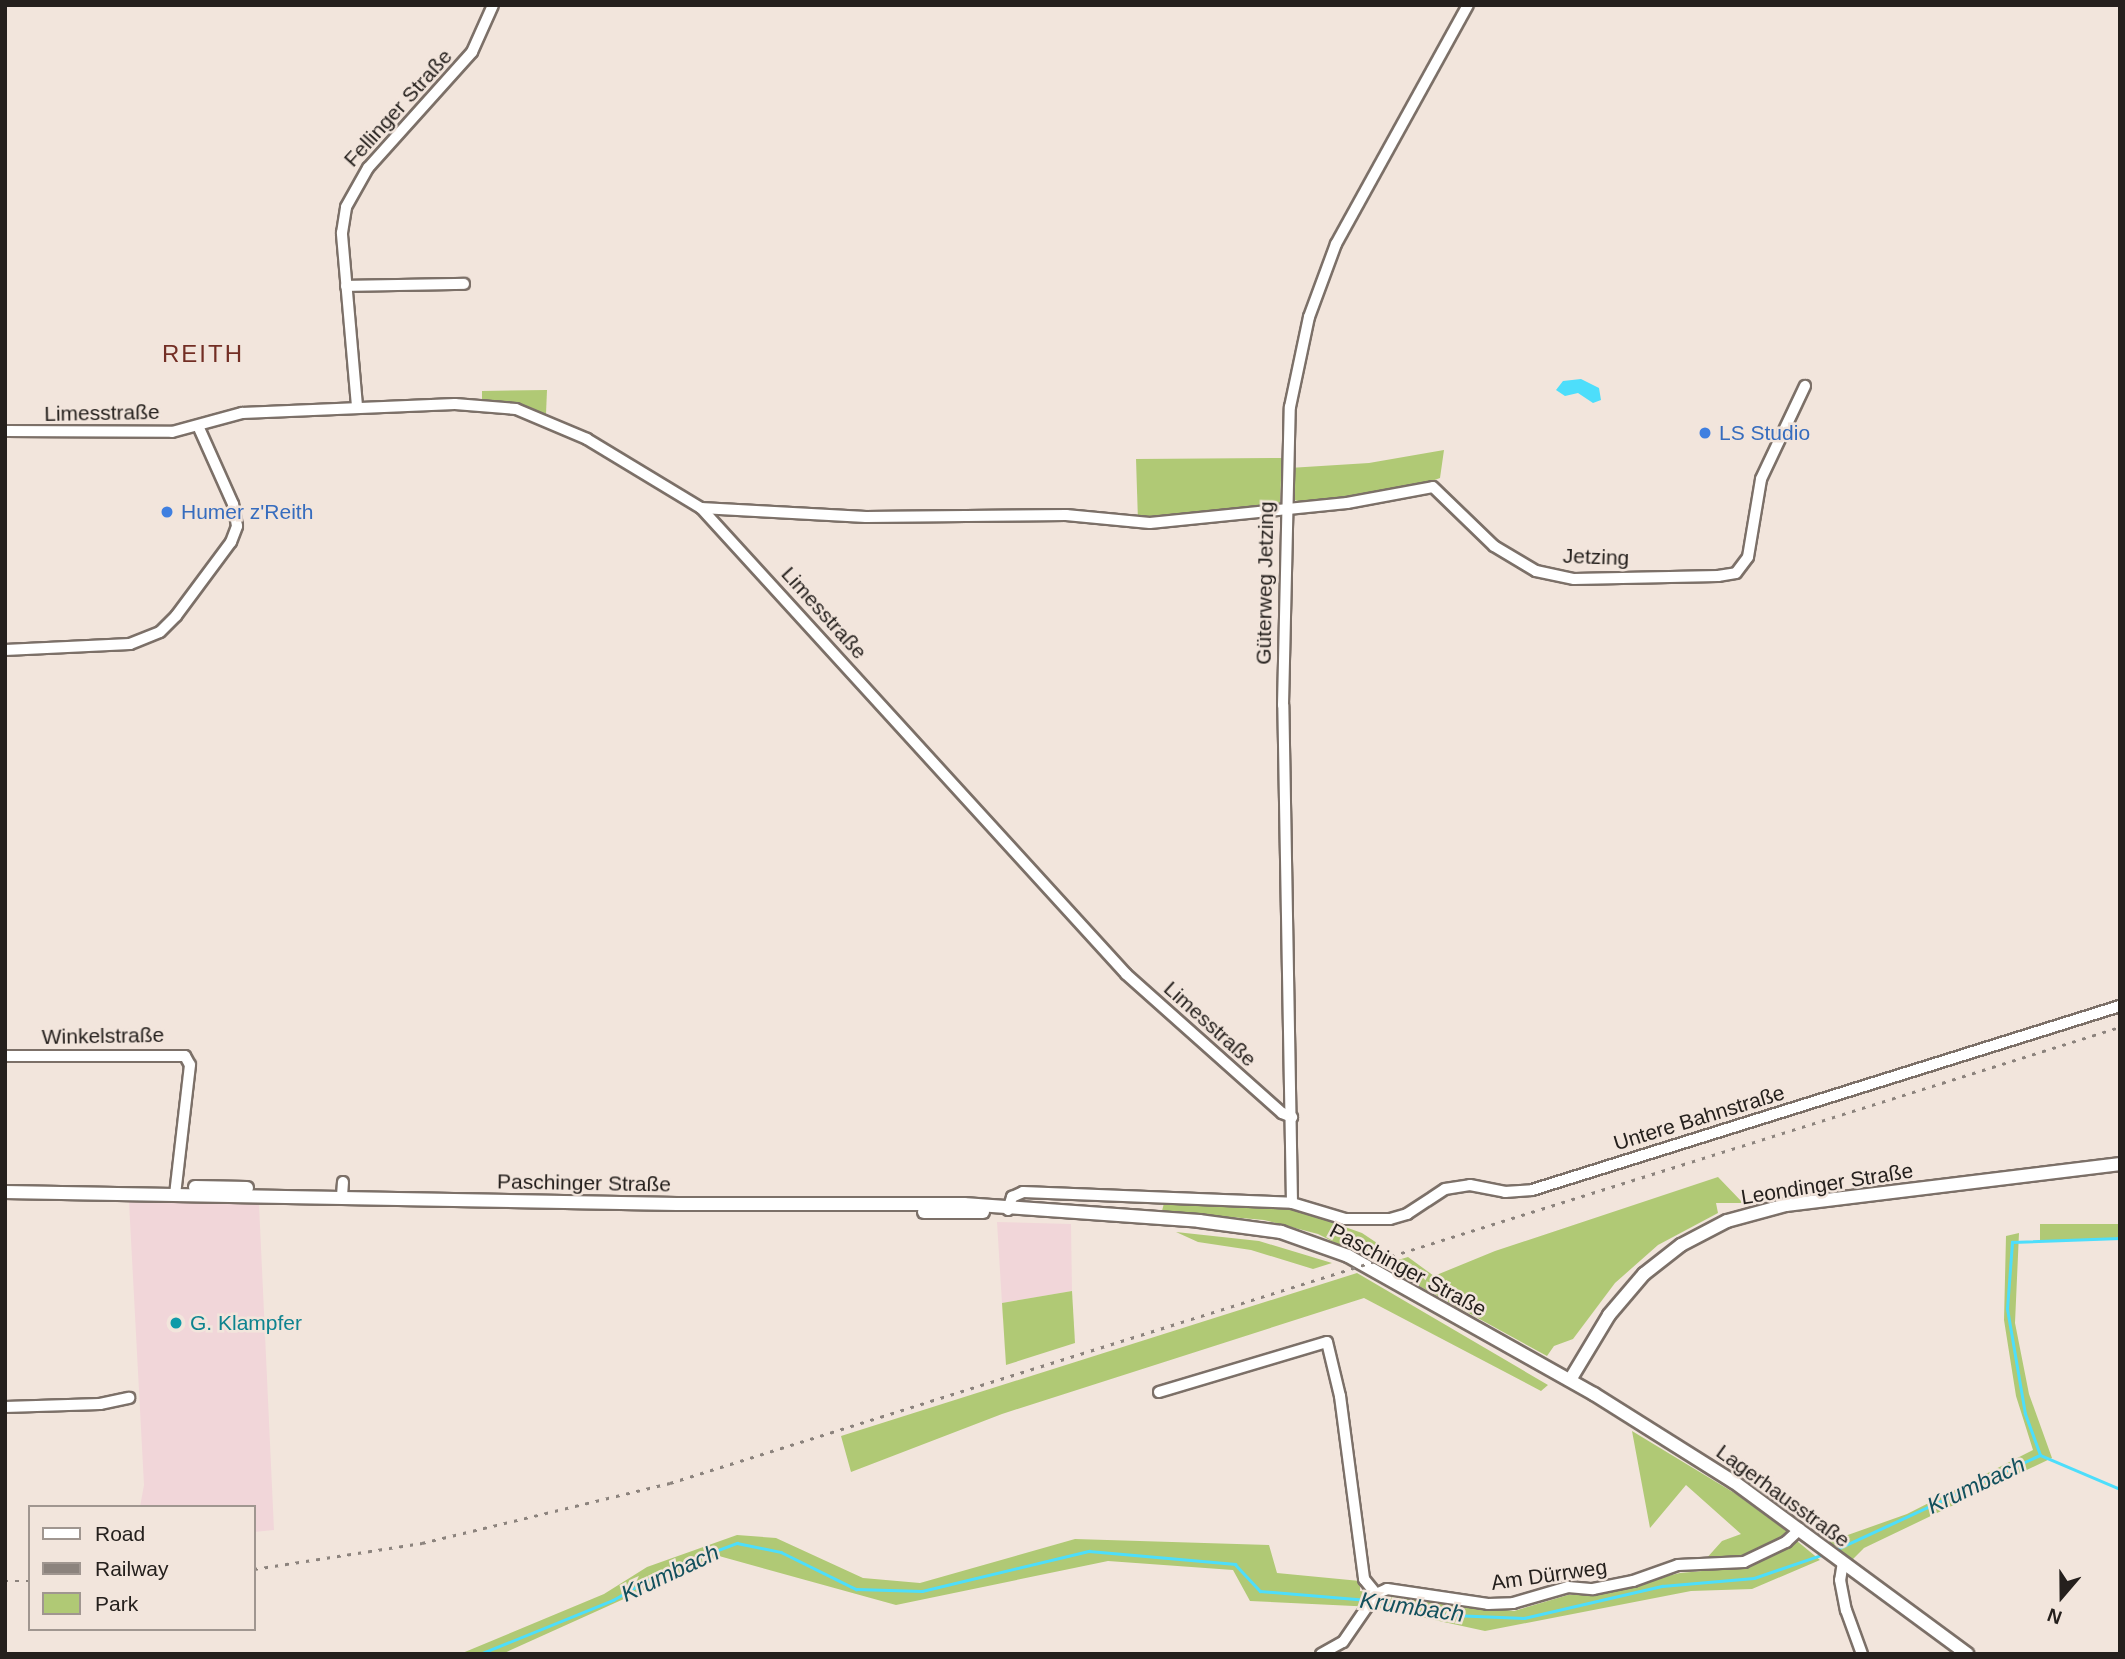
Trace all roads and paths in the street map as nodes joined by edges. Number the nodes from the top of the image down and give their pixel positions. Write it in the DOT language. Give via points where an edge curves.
graph roads {
  1 [pos="493,5"];
  2 [pos="1468,5"];
  3 [pos="464,284"];
  4 [pos="346,286"];
  5 [pos="1805,386"];
  6 [pos="357,406"];
  7 [pos="199,428"];
  8 [pos="5,431"];
  9 [pos="701,508"];
  10 [pos="1286,511"];
  11 [pos="5,650"];
  12 [pos="2120,1006"];
  13 [pos="5,1056"];
  14 [pos="1292,1117"];
  15 [pos="2120,1164"];
  16 [pos="343,1182"];
  17 [pos="5,1192"];
  18 [pos="175,1192"];
  19 [pos="342,1196"];
  20 [pos="1292,1203"];
  21 [pos="1008,1210"];
  22 [pos="1570,1380"];
  23 [pos="1159,1392"];
  24 [pos="128,1398"];
  25 [pos="5,1407"];
  26 [pos="1800,1529"];
  27 [pos="1838,1558"];
  28 [pos="1376,1594"];
  29 [pos="1321,1654"];
  30 [pos="1862,1654"];
  31 [pos="1967,1654"];
  1 -- 4 [label="street, Fellinger Straße" via="472,52 354,187 342,233"];
  2 -- 10 [label="street, Güterweg Jetzing" via="1362,193 1325,270 1293,388"];
  3 -- 4 [label="street"];
  4 -- 6 [label="street, Fellinger Straße"];
  5 -- 10 [label="street, Jetzing" via="1761,479 1748,557 1736,573 1601,579 1545,573 1494,546 1433,487"];
  6 -- 7 [label="street, Limesstraße" via="242,413"];
  6 -- 9 [label="street, Limesstraße" via="478,405 531,413 587,439"];
  7 -- 8 [label="street, Limesstraße" via="172,432"];
  7 -- 11 [label="street" via="233,505 237,526 231,542 176,616 160,632 130,644"];
  9 -- 10 [label="street" via="866,517 1066,515 1150,523"];
  9 -- 14 [label="street, Limesstraße" via="1126,974"];
  10 -- 14 [label="street, Güterweg Jetzing" via="1284,805"];
  12 -- 20 [label="street, Untere Bahnstraße" via="1522,1192 1454,1187 1431,1195 1407,1214 1367,1221 1332,1217"];
  13 -- 18 [label="street, Winkelstraße" via="185,1056 190,1065"];
  14 -- 20 [label="street, Güterweg Jetzing"];
  15 -- 22 [label="street, Leondinger Straße" via="1786,1205 1727,1221 1681,1245 1644,1274 1609,1315"];
  16 -- 19 [label="street"];
  17 -- 18 [label="street, Paschinger Straße"];
  18 -- 19 [label="street, Paschinger Straße" via="226,1186"];
  19 -- 21 [label="street, Paschinger Straße" via="872,1206 964,1213"];
  20 -- 21 [label="street, Untere Bahnstraße" via="1023,1192 1012,1197"];
  21 -- 22 [label="street, Paschinger Straße" via="1235,1224 1302,1238 1360,1262"];
  22 -- 26 [label="street, Lagerhausstraße" via="1699,1459"];
  23 -- 28 [label="street" via="1327,1342 1344,1422 1364,1579"];
  24 -- 25 [label="street" via="100,1404"];
  26 -- 27 [label="street, Lagerhausstraße"];
  26 -- 28 [label="street, Am Dürrweg" via="1786,1542 1744,1562 1678,1565 1633,1581 1593,1589 1568,1587 1513,1603 1488,1604 1387,1589"];
  27 -- 30 [label="street" via="1846,1610"];
  27 -- 31 [label="street, Lagerhausstraße"];
  28 -- 29 [label="street" via="1348,1637"];
}
